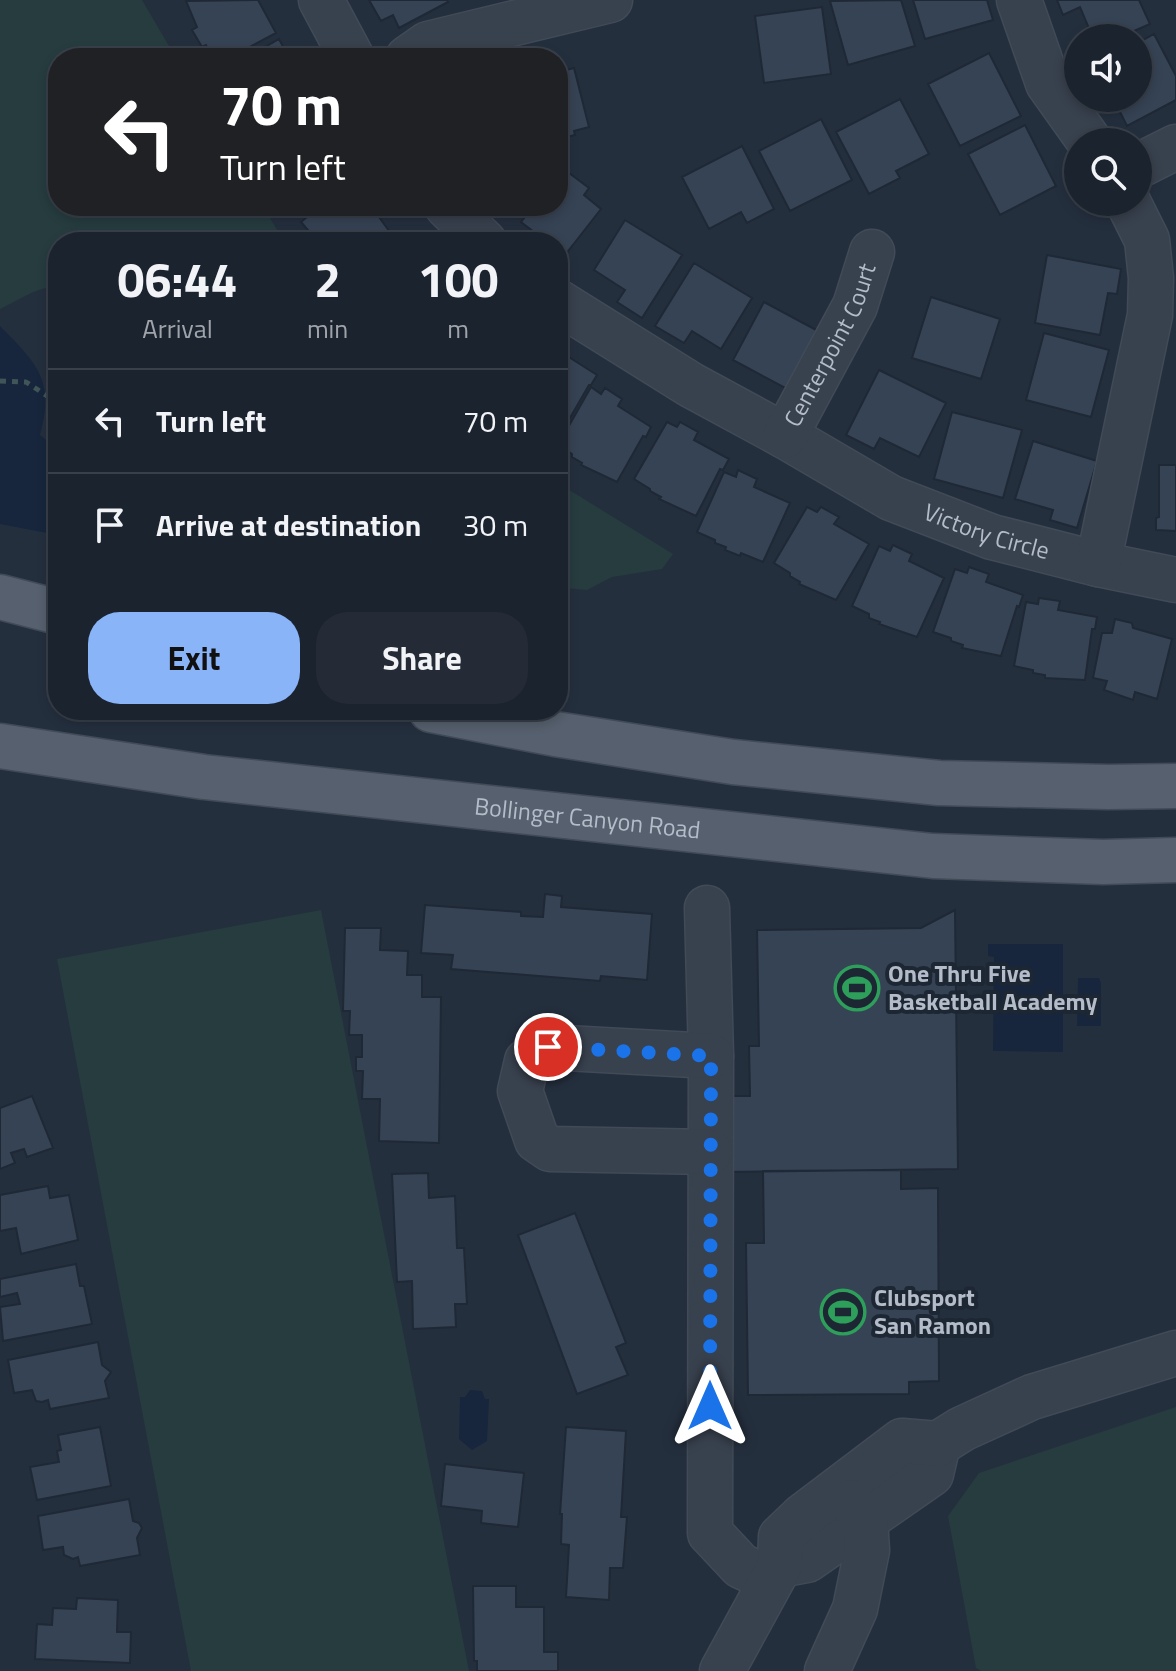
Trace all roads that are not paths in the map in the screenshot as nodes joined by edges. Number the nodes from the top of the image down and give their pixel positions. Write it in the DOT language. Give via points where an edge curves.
graph roads {
  1 [pos="321,0"];
  2 [pos="610,0"];
  3 [pos="1019,0"];
  4 [pos="347,48"];
  5 [pos="422,48"];
  6 [pos="1080,128"];
  7 [pos="1176,147"];
  8 [pos="1152,159"];
  9 [pos="457,216"];
  10 [pos="1135,216"];
  11 [pos="474,232"];
  12 [pos="872,252"];
  13 [pos="568,308"];
  14 [pos="785,436"];
  15 [pos="1098,564"];
  16 [pos="1176,580"];
  17 [pos="0,597"];
  18 [pos="48,609"];
  19 [pos="483,720"];
  20 [pos="0,746"];
  21 [pos="1176,786"];
  22 [pos="1176,860"];
  23 [pos="707,908"];
  24 [pos="711,1056"];
  25 [pos="710,1152"];
  26 [pos="1176,1353"];
  27 [pos="852,1503"];
  28 [pos="775,1572"];
  29 [pos="722,1671"];
  30 [pos="827,1671"];
  1 -- 4 [label="street"];
  2 -- 5 [label="street"];
  3 -- 6 [label="street" via="1048,83"];
  7 -- 8 [label="street"];
  9 -- 11 [label="street"];
  10 -- 15 [label="street" via="1147,240 1150,315"];
  12 -- 14 [label="street, Centerpoint Court" via="855,306"];
  13 -- 14 [label="street, Victory Circle"];
  14 -- 15 [label="street, Victory Circle" via="891,498 992,537"];
  15 -- 16 [label="street, Victory Circle"];
  17 -- 18 [label="main road"];
  19 -- 21 [label="main road" via="733,762 939,783"];
  20 -- 22 [label="main road, Bollinger Canyon Road" via="204,777 933,856"];
  23 -- 24 [label="street"];
  24 -- 25 [label="street"];
  24 -- 25 [label="street" via="548,1047 527,1061 520,1091 537,1140 550,1149"];
  25 -- 28 [label="street" via="710,1533 741,1566"];
  26 -- 27 [label="street" via="1032,1397 962,1429 938,1444 931,1474"];
  27 -- 28 [label="street" via="807,1560"];
  27 -- 30 [label="street" via="867,1550 855,1609"];
  28 -- 29 [label="street"];
}
